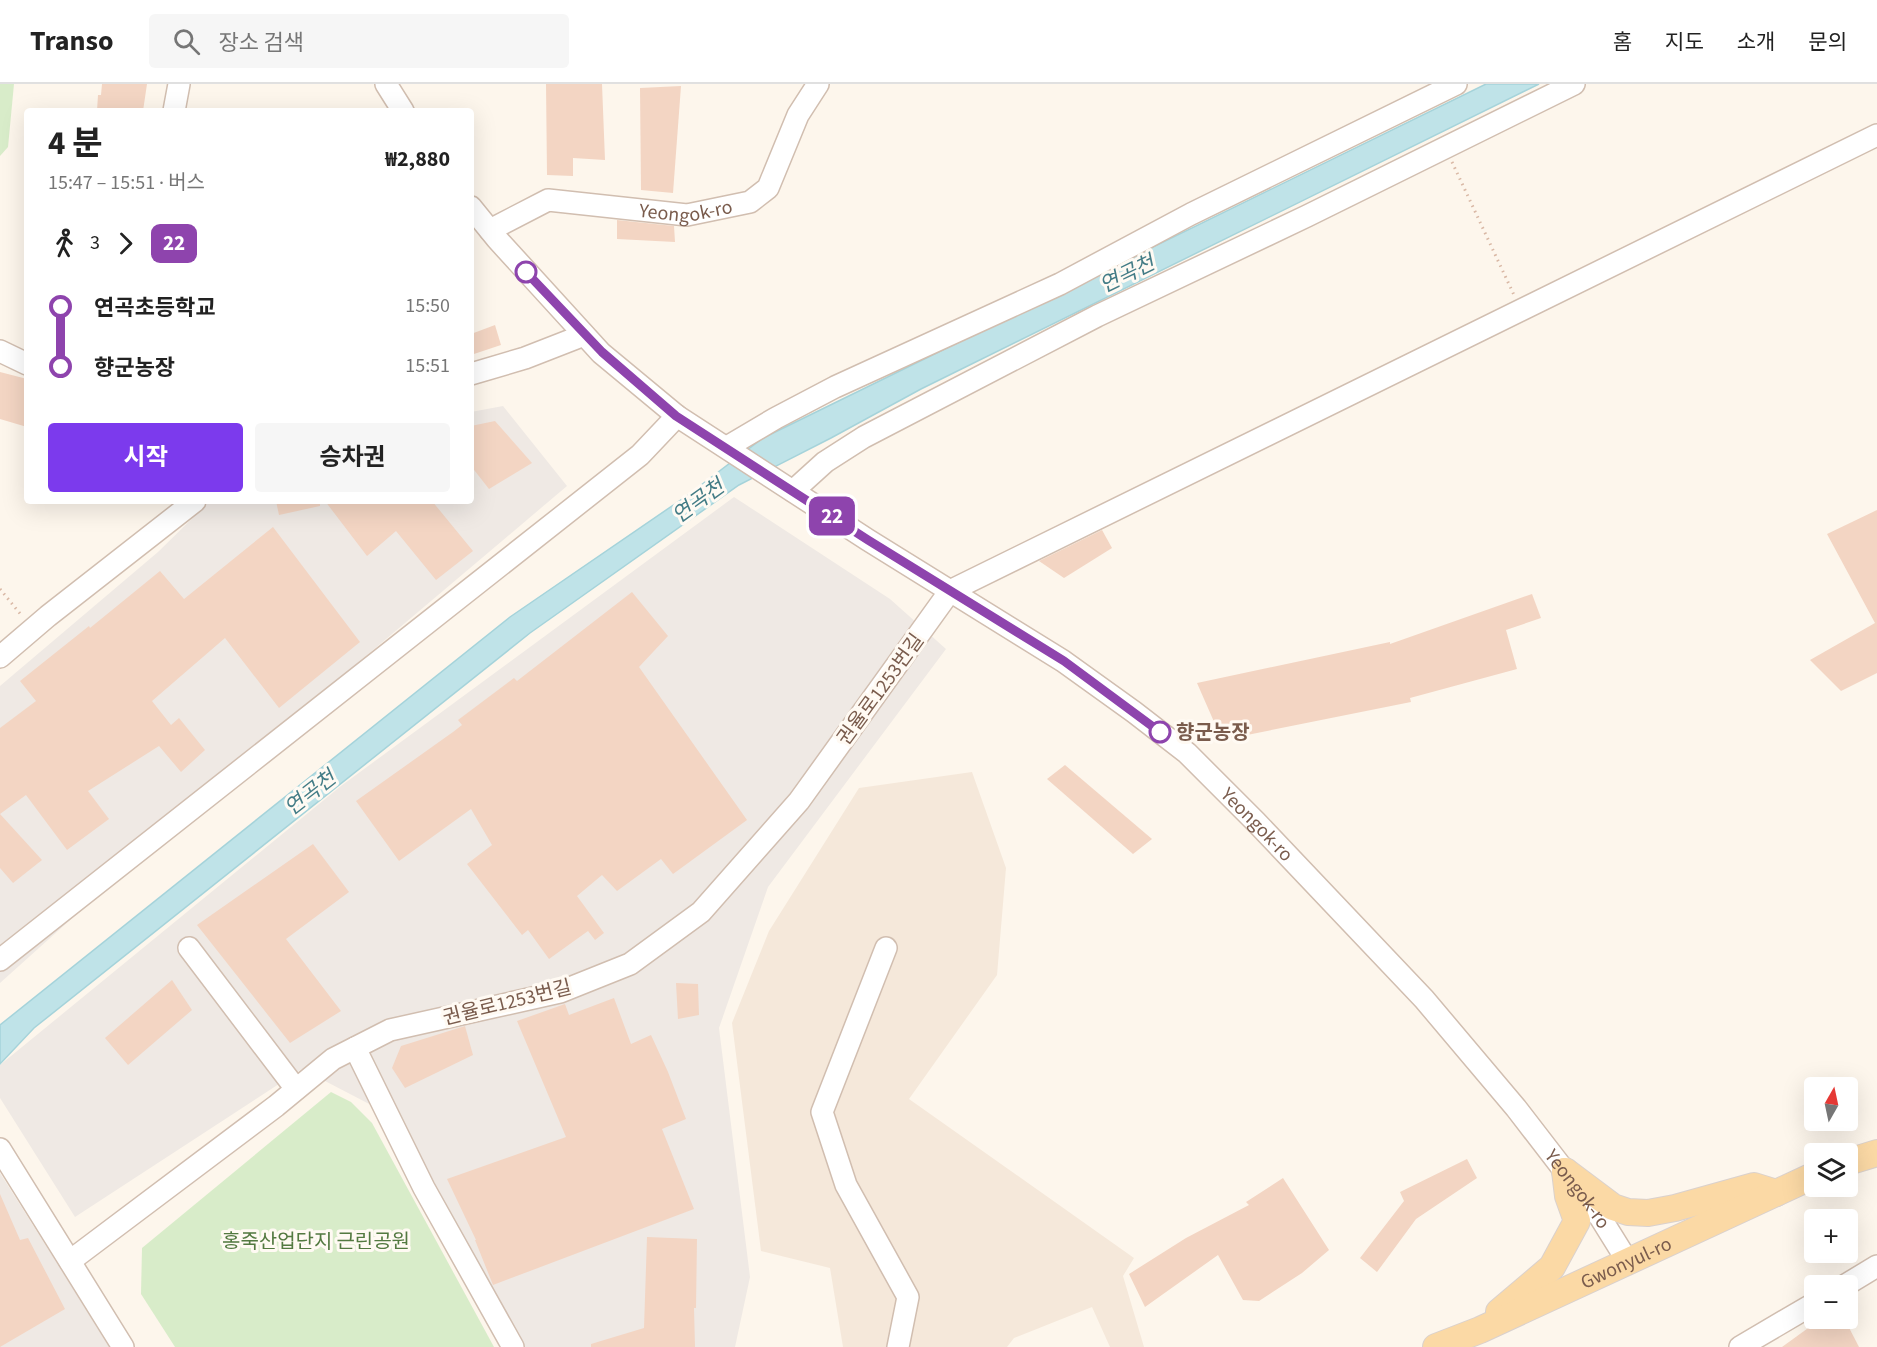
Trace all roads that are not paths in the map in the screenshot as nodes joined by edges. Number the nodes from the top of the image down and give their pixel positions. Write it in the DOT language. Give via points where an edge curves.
graph roads {
  1 [pos="179,84"];
  2 [pos="386,84"];
  3 [pos="818,84"];
  4 [pos="1456,84"];
  5 [pos="1574,84"];
  6 [pos="175,108"];
  7 [pos="401,108"];
  8 [pos="1877,135"];
  9 [pos="474,211"];
  10 [pos="490,230"];
  11 [pos="584,335"];
  12 [pos="0,351"];
  13 [pos="24,363"];
  14 [pos="474,373"];
  15 [pos="676,416"];
  16 [pos="727,447"];
  17 [pos="793,491"];
  18 [pos="191,504"];
  19 [pos="950,591"];
  20 [pos="0,657"];
  21 [pos="189,948"];
  22 [pos="886,948"];
  23 [pos="0,960"];
  24 [pos="355,1048"];
  25 [pos="297,1089"];
  26 [pos="0,1149"];
  27 [pos="1877,1153"];
  28 [pos="1858,1159"];
  29 [pos="1565,1171"];
  30 [pos="1804,1180"];
  31 [pos="1776,1193"];
  32 [pos="70,1261"];
  33 [pos="1628,1262"];
  34 [pos="1877,1266"];
  35 [pos="1858,1278"];
  36 [pos="1804,1309"];
  37 [pos="1480,1330"];
  38 [pos="123,1347"];
  39 [pos="513,1347"];
  40 [pos="898,1347"];
  41 [pos="1437,1347"];
  42 [pos="1740,1347"];
  1 -- 6 [label="street"];
  2 -- 7 [label="street"];
  3 -- 10 [label="street, Yeongok-ro" via="798,115 768,188 750,202 687,215 548,200"];
  4 -- 16 [label="street" via="1191,214 1060,284 835,387"];
  5 -- 17 [label="street" via="1097,316 874,432 825,462"];
  8 -- 19 [label="street"];
  9 -- 10 [label="street"];
  10 -- 11 [label="street"];
  11 -- 14 [label="street"];
  11 -- 15 [label="street"];
  12 -- 13 [label="street"];
  15 -- 16 [label="street"];
  15 -- 23 [label="street" via="640,455"];
  16 -- 17 [label="street, Yeongok-ro"];
  17 -- 19 [label="street, Yeongok-ro"];
  18 -- 20 [label="street"];
  19 -- 24 [label="street, 권율로1253번길" via="799,801 701,912 630,964 560,992 390,1030"];
  19 -- 29 [label="street, Yeongok-ro" via="1064,661 1187,753 1424,999"];
  21 -- 25 [label="street"];
  22 -- 40 [label="street" via="822,1112 846,1185 908,1297"];
  24 -- 25 [label="street, 권율로1253번길" via="333,1059"];
  24 -- 39 [label="street" via="424,1188"];
  25 -- 32 [label="street, 권율로1253번길"];
  26 -- 32 [label="street"];
  27 -- 28 [label="main road"];
  29 -- 31 [label="main road" via="1612,1208 1628,1212 1648,1213 1754,1186"];
  29 -- 33 [label="street, Yeongok-ro"];
  29 -- 37 [label="main road" via="1577,1221 1563,1249 1552,1267"];
  30 -- 31 [label="main road, Gwonyul-ro"];
  31 -- 33 [label="main road, Gwonyul-ro"];
  32 -- 38 [label="street"];
  33 -- 37 [label="main road, Gwonyul-ro"];
  34 -- 35 [label="street"];
  36 -- 42 [label="street"];
  37 -- 41 [label="main road, Gwonyul-ro"];
}
